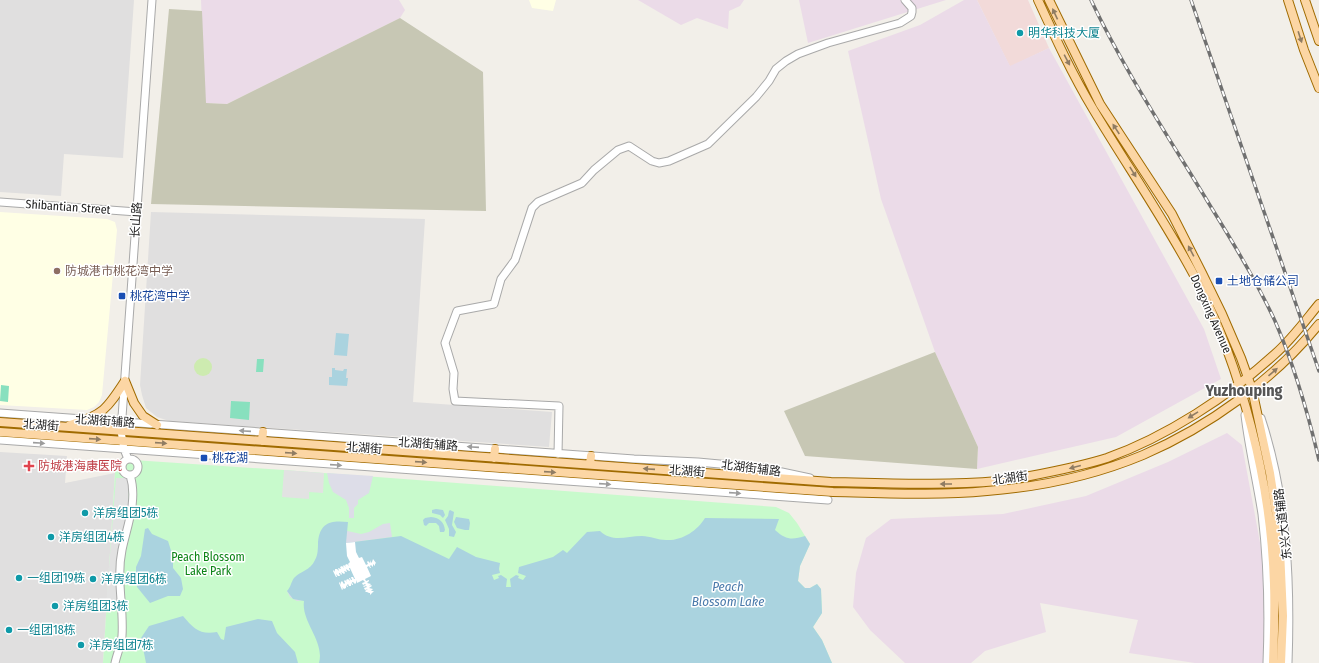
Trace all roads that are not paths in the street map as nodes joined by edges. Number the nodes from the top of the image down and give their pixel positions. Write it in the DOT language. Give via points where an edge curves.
graph roads {
  1 [pos="152,0"];
  2 [pos="905,0"];
  3 [pos="1038,0"];
  4 [pos="1049,0"];
  5 [pos="1288,0"];
  6 [pos="1305,0"];
  7 [pos="1319,41"];
  8 [pos="1319,88"];
  9 [pos="0,202"];
  10 [pos="137,212"];
  11 [pos="1319,304"];
  12 [pos="1319,324"];
  13 [pos="1248,376"];
  14 [pos="125,381"];
  15 [pos="1239,384"];
  16 [pos="1252,389"];
  17 [pos="1243,397"];
  18 [pos="0,413"];
  19 [pos="88,420"];
  20 [pos="0,422"];
  21 [pos="157,425"];
  22 [pos="63,426"];
  23 [pos="122,426"];
  24 [pos="0,432"];
  25 [pos="263,437"];
  26 [pos="0,440"];
  27 [pos="123,440"];
  28 [pos="1269,442"];
  29 [pos="124,449"];
  30 [pos="495,453"];
  31 [pos="558,454"];
  32 [pos="128,459"];
  33 [pos="590,460"];
  34 [pos="1270,473"];
  35 [pos="130,475"];
  36 [pos="828,500"];
  37 [pos="1263,524"];
  38 [pos="1271,539"];
  39 [pos="1277,566"];
  40 [pos="115,663"];
  41 [pos="1267,663"];
  42 [pos="1273,663"];
  43 [pos="1281,663"];
  44 [pos="1288,663"];
  1 -- 10 [label="street, 长山路"];
  2 -- 31 [label="street" via="912,8 912,12 900,23 828,43 786,61 776,69 756,97 708,144 669,162 659,163 629,146 618,150 582,183 538,202 532,208 515,260 501,279 494,304 457,312 445,343 454,373 452,389 455,401 558,406"];
  3 -- 15 [label="main road, Dongxing Avenue, one-way" via="1092,108 1173,237 1196,280 1218,325"];
  13 -- 4 [label="main road, Dongxing Avenue, one-way" via="1222,314 1175,221 1100,104"];
  5 -- 8 [label="main road, one-way"];
  6 -- 7 [label="main road"];
  9 -- 10 [label="street, Shibantian Street"];
  10 -- 14 [label="street, 长山路"];
  11 -- 13 [label="main road, 北湖街" via="1276,353"];
  16 -- 12 [label="main road, 北湖街, one-way" via="1281,365"];
  13 -- 15 [label="main road, 北湖街"];
  13 -- 16 [label="main road, Dongxing Avenue"];
  14 -- 19 [label="main road" via="110,404"];
  14 -- 21 [label="main road" via="134,403 143,416"];
  14 -- 23 [label="street, 长山路"];
  15 -- 17 [label="main road, Dongxing Avenue"];
  15 -- 33 [label="main road, 北湖街, one-way" via="1159,435 1107,458 1059,471 999,481 950,484 831,482"];
  16 -- 17 [label="main road, 北湖街"];
  16 -- 28 [label="street, 东兴大道辅路"];
  16 -- 34 [label="main road, Dongxing Avenue"];
  27 -- 17 [label="main road, 北湖街, one-way" via="825,491 932,495 1044,484 1100,470 1143,455 1183,436"];
  17 -- 37 [label="street, 东兴大道辅路"];
  17 -- 38 [label="main road, Dongxing Avenue" via="1262,474"];
  18 -- 19 [label="street, 北湖街辅路"];
  19 -- 22 [label="main road"];
  19 -- 23 [label="street, 北湖街辅路"];
  20 -- 22 [label="main road, 北湖街"];
  21 -- 23 [label="street, 北湖街辅路"];
  25 -- 21 [label="street, 北湖街辅路, one-way"];
  22 -- 23 [label="main road, 北湖街"];
  23 -- 25 [label="main road, 北湖街"];
  23 -- 27 [label="street, 长山路"];
  24 -- 27 [label="main road, 北湖街, one-way"];
  30 -- 25 [label="main road, 北湖街, one-way"];
  26 -- 29 [label="street, 北湖街辅路, one-way"];
  27 -- 29 [label="street, 长山路"];
  28 -- 34 [label="street"];
  28 -- 39 [label="street, 东兴大道辅路" via="1282,510"];
  29 -- 32 [label="street, 长山路"];
  29 -- 36 [label="street, 北湖街辅路, one-way"];
  30 -- 31 [label="street"];
  30 -- 33 [label="main road, 北湖街"];
  31 -- 33 [label="street"];
  32 -- 35 [label="street" via="122,467 124,472"];
  32 -- 35 [label="street" via="133,459 138,464 137,472"];
  34 -- 39 [label="main road, Dongxing Avenue" via="1276,511"];
  35 -- 40 [label="street" via="133,485 131,512 119,570 122,638"];
  37 -- 38 [label="street"];
  37 -- 39 [label="street, 东兴大道辅路"];
  38 -- 39 [label="main road, Dongxing Avenue"];
  39 -- 41 [label="street, 东兴大道辅路" via="1269,616"];
  39 -- 42 [label="main road, Dongxing Avenue"];
  39 -- 43 [label="main road, Dongxing Avenue" via="1283,616"];
  39 -- 44 [label="street, 东兴大道辅路" via="1289,616"];
}
